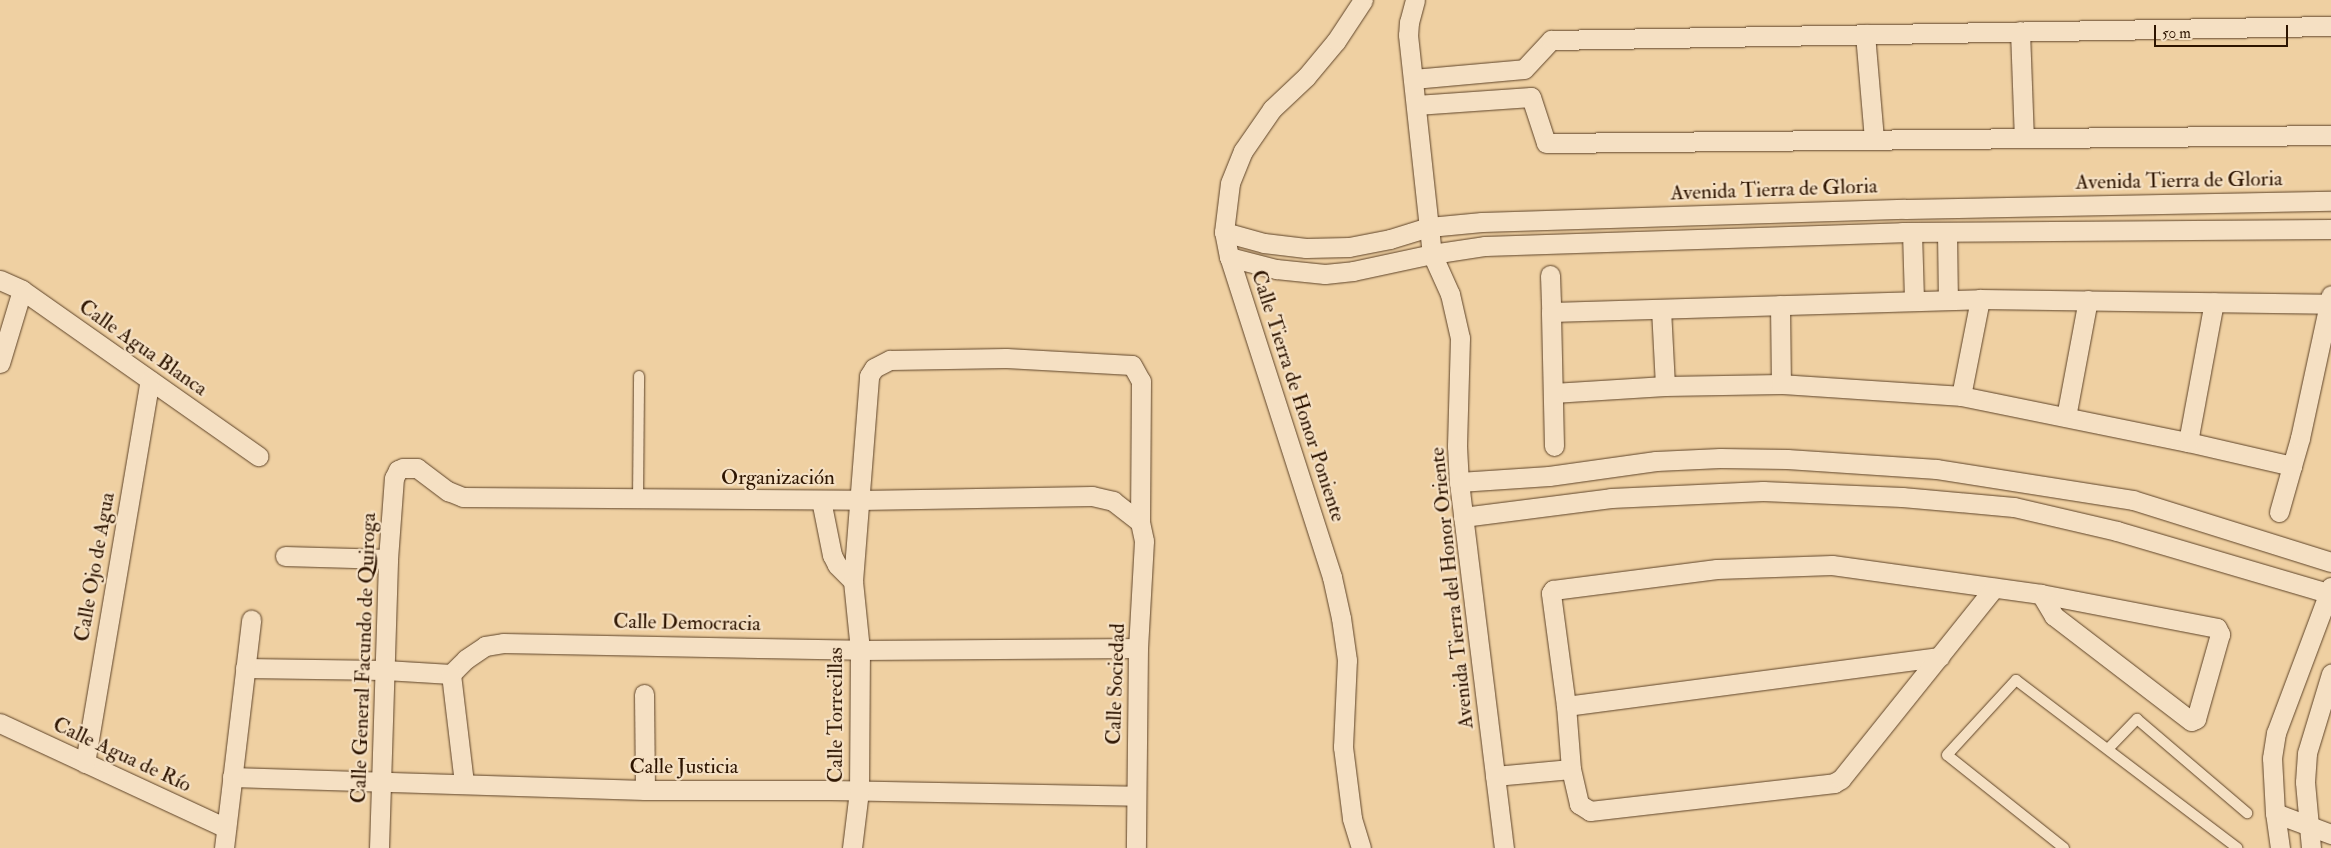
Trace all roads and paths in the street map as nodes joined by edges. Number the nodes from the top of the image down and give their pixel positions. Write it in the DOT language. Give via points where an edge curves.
graph roads {
  1 [pos="1363,0"];
  2 [pos="1415,0"];
  3 [pos="2331,26"];
  4 [pos="2020,32"];
  5 [pos="1865,34"];
  6 [pos="1413,79"];
  7 [pos="1416,105"];
  8 [pos="2331,135"];
  9 [pos="2024,138"];
  10 [pos="1874,140"];
  11 [pos="2331,201"];
  12 [pos="1429,227"];
  13 [pos="2331,229"];
  14 [pos="1224,232"];
  15 [pos="1912,232"];
  16 [pos="1947,232"];
  17 [pos="1432,254"];
  18 [pos="1229,257"];
  19 [pos="1550,275"];
  20 [pos="0,280"];
  21 [pos="22,290"];
  22 [pos="1980,299"];
  23 [pos="2330,299"];
  24 [pos="1948,300"];
  25 [pos="2088,300"];
  26 [pos="1914,301"];
  27 [pos="2214,302"];
  28 [pos="1780,305"];
  29 [pos="1661,309"];
  30 [pos="1551,312"];
  31 [pos="1006,358"];
  32 [pos="0,362"];
  33 [pos="639,376"];
  34 [pos="150,380"];
  35 [pos="1781,384"];
  36 [pos="1664,386"];
  37 [pos="1552,392"];
  38 [pos="1961,396"];
  39 [pos="2066,417"];
  40 [pos="2188,442"];
  41 [pos="1554,446"];
  42 [pos="258,456"];
  43 [pos="2292,466"];
  44 [pos="398,470"];
  45 [pos="1459,482"];
  46 [pos="638,500"];
  47 [pos="821,500"];
  48 [pos="860,500"];
  49 [pos="2279,512"];
  50 [pos="1463,518"];
  51 [pos="1140,522"];
  52 [pos="285,556"];
  53 [pos="388,559"];
  54 [pos="2331,562"];
  55 [pos="853,581"];
  56 [pos="1994,588"];
  57 [pos="2330,591"];
  58 [pos="2041,594"];
  59 [pos="251,620"];
  60 [pos="1138,648"];
  61 [pos="860,650"];
  62 [pos="1940,657"];
  63 [pos="245,668"];
  64 [pos="384,670"];
  65 [pos="451,674"];
  66 [pos="2331,674"];
  67 [pos="644,694"];
  68 [pos="1566,706"];
  69 [pos="0,723"];
  70 [pos="2108,749"];
  71 [pos="85,763"];
  72 [pos="1572,768"];
  73 [pos="1495,776"];
  74 [pos="232,777"];
  75 [pos="381,780"];
  76 [pos="464,783"];
  77 [pos="645,790"];
  78 [pos="859,791"];
  79 [pos="1136,796"];
  80 [pos="2247,813"];
  81 [pos="2275,813"];
  82 [pos="2308,824"];
  83 [pos="226,828"];
  84 [pos="2331,834"];
  85 [pos="2279,843"];
  86 [pos="224,848"];
  87 [pos="379,848"];
  88 [pos="852,848"];
  89 [pos="1136,848"];
  90 [pos="1361,848"];
  91 [pos="1504,848"];
  92 [pos="2064,848"];
  93 [pos="2237,848"];
  94 [pos="2312,848"];
  1 -- 14 [label="street, Calle Tierra de Honor Poniente" via="1336,41 1306,77 1272,109 1243,152 1230,183"];
  2 -- 6 [label="street, Avenida Tierra del Honor Oriente" via="1408,35"];
  3 -- 4 [label="street"];
  4 -- 5 [label="street"];
  4 -- 9 [label="street"];
  5 -- 6 [label="street" via="1550,40 1524,69"];
  5 -- 10 [label="street"];
  6 -- 7 [label="street, Avenida Tierra del Honor Oriente"];
  7 -- 10 [label="street" via="1531,97 1546,143"];
  7 -- 12 [label="street, Avenida Tierra del Honor Oriente"];
  8 -- 9 [label="street"];
  9 -- 10 [label="street"];
  11 -- 12 [label="street, Avenida Tierra de Gloria" via="1905,209 1502,221"];
  12 -- 14 [label="street, Avenida Tierra de Gloria" via="1349,247 1306,248 1264,243"];
  12 -- 17 [label="street, Avenida Tierra del Honor Oriente"];
  13 -- 16 [label="street"];
  14 -- 18 [label="street, Calle Tierra de Honor Poniente"];
  15 -- 16 [label="street"];
  15 -- 17 [label="street" via="1485,246"];
  15 -- 26 [label="street"];
  16 -- 24 [label="street"];
  17 -- 18 [label="street" via="1381,267 1326,274 1276,269"];
  17 -- 45 [label="street, Avenida Tierra del Honor Oriente" via="1450,294 1460,338"];
  18 -- 90 [label="street, Calle Tierra de Honor Poniente" via="1329,567 1341,618 1347,660 1343,747 1352,818"];
  19 -- 30 [label="street"];
  20 -- 21 [label="street, Calle Agua Blanca"];
  21 -- 32 [label="street"];
  21 -- 34 [label="street, Calle Agua Blanca"];
  22 -- 24 [label="street"];
  22 -- 25 [label="street"];
  22 -- 38 [label="street"];
  23 -- 27 [label="street"];
  23 -- 43 [label="street"];
  24 -- 26 [label="street"];
  25 -- 27 [label="street"];
  25 -- 39 [label="street"];
  26 -- 28 [label="street"];
  27 -- 40 [label="street"];
  28 -- 29 [label="street"];
  28 -- 35 [label="street"];
  29 -- 30 [label="street"];
  29 -- 36 [label="street"];
  30 -- 37 [label="street"];
  31 -- 48 [label="street, Calle Torrecillas" via="890,360 874,368 867,384"];
  31 -- 51 [label="street, Calle Sociedad" via="1132,365 1141,381"];
  33 -- 46 [label="lane"];
  34 -- 42 [label="street, Calle Agua Blanca"];
  34 -- 71 [label="street, Calle Ojo de Agua"];
  35 -- 36 [label="street"];
  35 -- 38 [label="street"];
  36 -- 37 [label="street"];
  37 -- 41 [label="street"];
  38 -- 39 [label="street"];
  39 -- 40 [label="street"];
  40 -- 43 [label="street"];
  43 -- 49 [label="street"];
  44 -- 46 [label="street, Organización" via="408,466 417,468 448,491 464,497"];
  44 -- 53 [label="street, Calle General Facundo de Quiroga" via="394,478"];
  45 -- 50 [label="street, Avenida Tierra del Honor Oriente"];
  45 -- 54 [label="street" via="1549,476 1656,461 1720,458 1937,469 2133,500"];
  46 -- 47 [label="street, Organización"];
  47 -- 48 [label="street, Organización"];
  47 -- 55 [label="street" via="832,555"];
  48 -- 51 [label="street, Organización" via="1092,496 1113,501"];
  48 -- 55 [label="street, Calle Torrecillas"];
  50 -- 57 [label="street" via="1620,498 1763,491 1902,497 2014,507 2117,531"];
  50 -- 73 [label="street, Avenida Tierra del Honor Oriente"];
  51 -- 60 [label="street, Calle Sociedad" via="1144,541"];
  52 -- 53 [label="street"];
  53 -- 64 [label="street, Calle General Facundo de Quiroga"];
  55 -- 61 [label="street, Calle Torrecillas"];
  56 -- 58 [label="street"];
  56 -- 62 [label="street"];
  56 -- 68 [label="street" via="1832,565 1717,569 1556,588 1551,593"];
  57 -- 81 [label="street" via="2276,733 2272,758"];
  58 -- 58 [label="street" via="2217,628 2220,634 2196,720 2191,720 2054,616"];
  59 -- 63 [label="street"];
  60 -- 61 [label="street, Calle Democracia"];
  60 -- 79 [label="street, Calle Sociedad"];
  61 -- 65 [label="street, Calle Democracia" via="503,642 485,646"];
  61 -- 78 [label="street, Calle Torrecillas"];
  62 -- 68 [label="street"];
  62 -- 72 [label="street" via="1841,779 1834,783 1590,811 1579,804"];
  63 -- 64 [label="street"];
  63 -- 74 [label="street"];
  64 -- 65 [label="street"];
  64 -- 75 [label="street, Calle General Facundo de Quiroga"];
  65 -- 76 [label="street"];
  66 -- 82 [label="street" via="2307,753"];
  67 -- 77 [label="street"];
  68 -- 72 [label="street"];
  69 -- 71 [label="street, Calle Agua de Río"];
  70 -- 80 [label="lane" via="2136,719"];
  70 -- 92 [label="lane" via="2016,680 1947,755"];
  70 -- 93 [label="lane"];
  71 -- 83 [label="street, Calle Agua de Río"];
  72 -- 73 [label="street"];
  73 -- 91 [label="street, Avenida Tierra del Honor Oriente"];
  74 -- 75 [label="street, Calle Justicia"];
  74 -- 83 [label="street"];
  75 -- 76 [label="street, Calle Justicia"];
  75 -- 87 [label="street, Calle General Facundo de Quiroga"];
  76 -- 77 [label="street, Calle Justicia"];
  77 -- 78 [label="street, Calle Justicia"];
  78 -- 79 [label="street, Calle Justicia"];
  78 -- 88 [label="street, Calle Torrecillas"];
  79 -- 89 [label="street, Calle Sociedad"];
  81 -- 82 [label="street"];
  81 -- 85 [label="street"];
  82 -- 84 [label="street"];
  82 -- 94 [label="street"];
  83 -- 86 [label="street"];
  85 -- 94 [label="street"];
}
